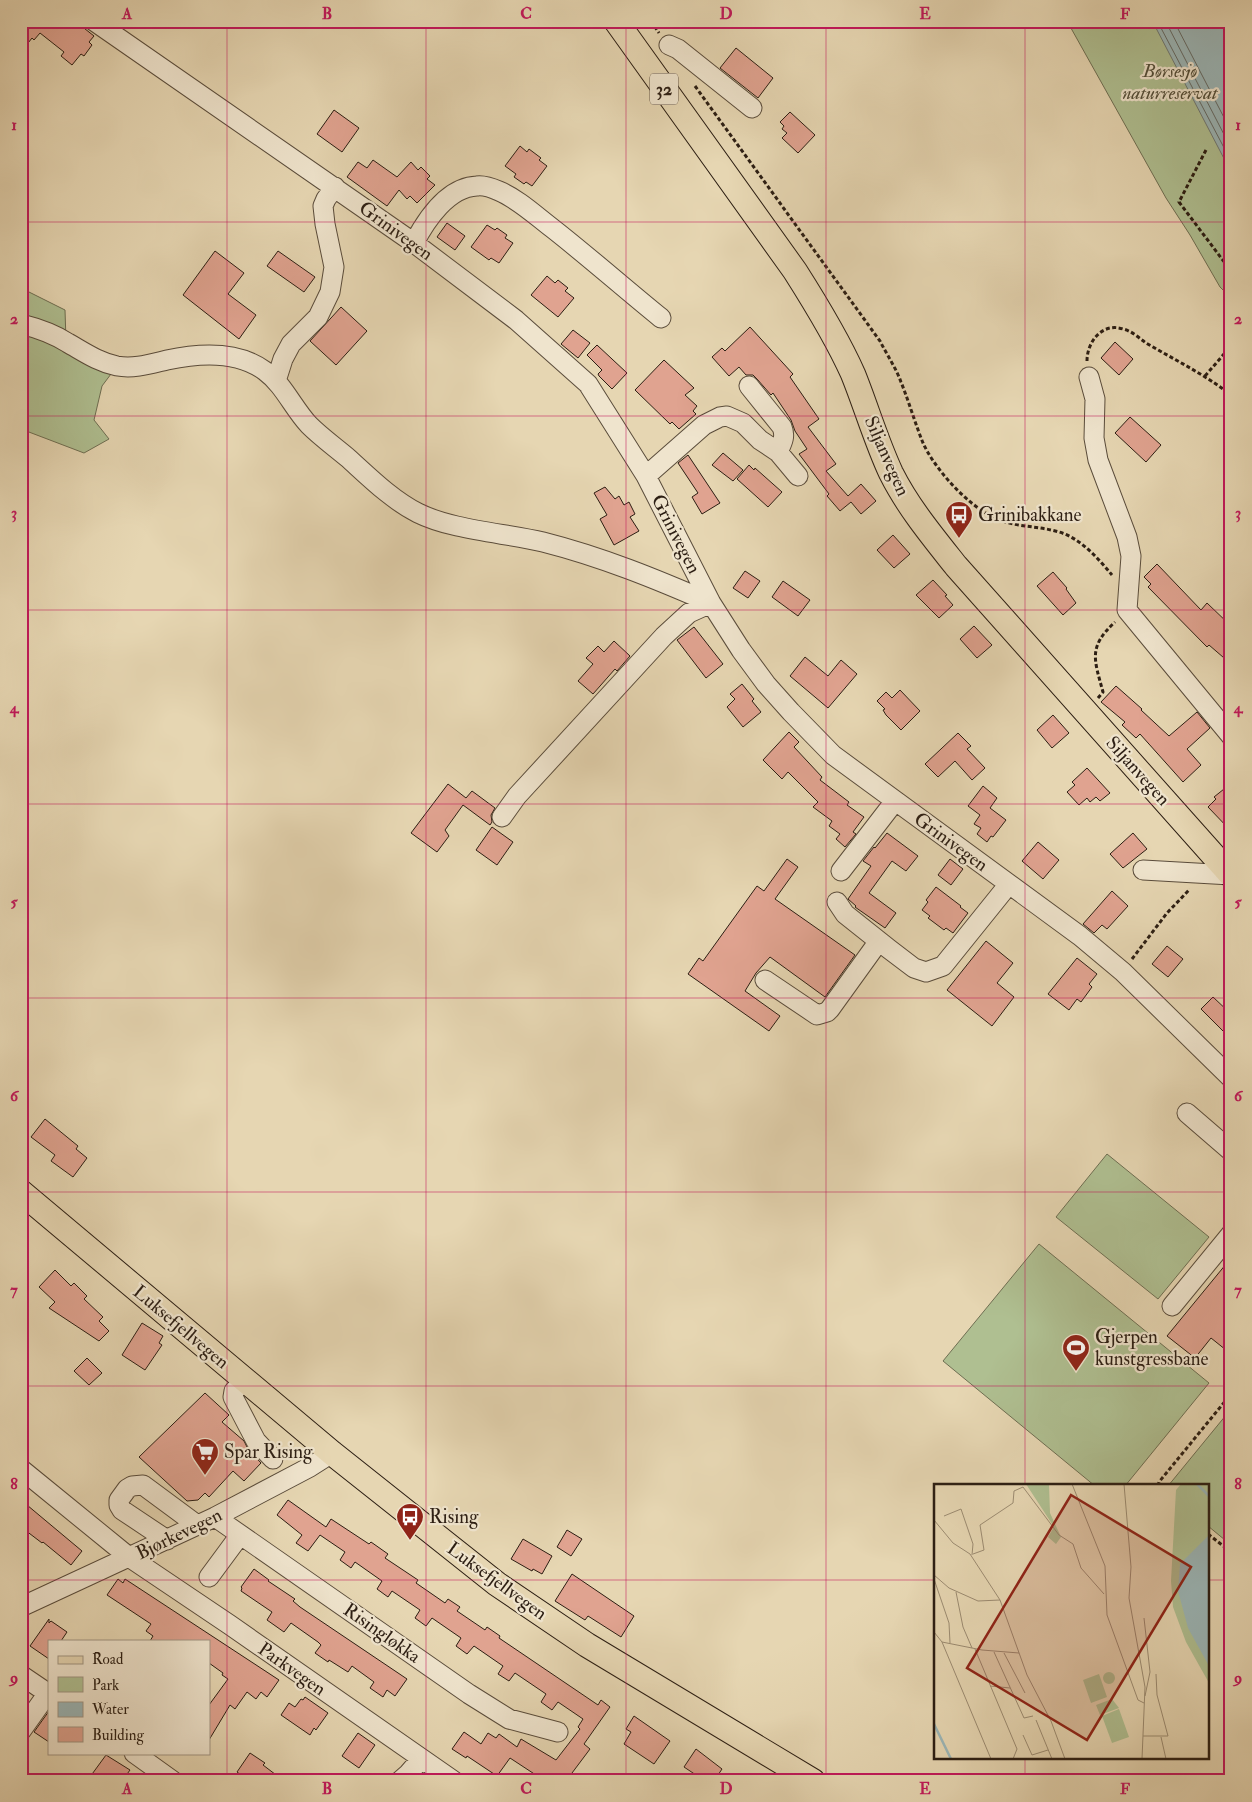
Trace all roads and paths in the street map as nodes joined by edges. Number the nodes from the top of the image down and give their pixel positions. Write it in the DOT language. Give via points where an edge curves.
graph roads {
  1 [pos="94,21"];
  2 [pos="616,21"];
  3 [pos="669,46"];
  4 [pos="690,79"];
  5 [pos="752,108"];
  6 [pos="1206,150"];
  7 [pos="334,187"];
  8 [pos="414,243"];
  9 [pos="1231,271"];
  10 [pos="661,318"];
  11 [pos="21,324"];
  12 [pos="1231,346"];
  13 [pos="1205,376"];
  14 [pos="1089,377"];
  15 [pos="276,381"];
  16 [pos="749,386"];
  17 [pos="1231,395"];
  18 [pos="778,452"];
  19 [pos="646,476"];
  20 [pos="798,476"];
  21 [pos="1128,602"];
  22 [pos="712,603"];
  23 [pos="1087,713"];
  24 [pos="1231,736"];
  25 [pos="895,801"];
  26 [pos="502,817"];
  27 [pos="1143,870"];
  28 [pos="842,871"];
  29 [pos="1203,874"];
  30 [pos="1231,875"];
  31 [pos="1009,884"];
  32 [pos="837,902"];
  33 [pos="879,941"];
  34 [pos="1123,972"];
  35 [pos="764,980"];
  36 [pos="1231,1078"];
  37 [pos="1187,1113"];
  38 [pos="1231,1151"];
  39 [pos="21,1192"];
  40 [pos="1231,1234"];
  41 [pos="1172,1306"];
  42 [pos="245,1380"];
  43 [pos="1231,1394"];
  44 [pos="332,1453"];
  45 [pos="273,1459"];
  46 [pos="21,1470"];
  47 [pos="1158,1484"];
  48 [pos="215,1517"];
  49 [pos="197,1525"];
  50 [pos="240,1535"];
  51 [pos="1210,1536"];
  52 [pos="167,1540"];
  53 [pos="1231,1552"];
  54 [pos="129,1558"];
  55 [pos="209,1577"];
  56 [pos="21,1607"];
  57 [pos="21,1675"];
  58 [pos="48,1694"];
  59 [pos="21,1731"];
  60 [pos="558,1732"];
  61 [pos="135,1754"];
  62 [pos="421,1759"];
  63 [pos="173,1781"];
  64 [pos="400,1781"];
  65 [pos="454,1781"];
  66 [pos="813,1781"];
  1 -- 7 [label="street, Grinivegen"];
  2 -- 23 [label="main road, Siljanvegen / 32" via="818,307 852,372 892,473 906,499 956,566"];
  3 -- 5 [label="street" via="678,49"];
  4 -- 21 [label="path" via="880,341 901,380 924,445 942,472 963,495 989,515 1010,524 1058,532 1074,539 1104,565"];
  6 -- 9 [label="path" via="1179,202"];
  7 -- 8 [label="street, Grinivegen"];
  7 -- 15 [label="street" via="323,206 334,267 330,292 318,317 291,344"];
  8 -- 10 [label="street" via="427,222 451,196 466,188 493,188 536,215"];
  8 -- 19 [label="street, Grinivegen" via="516,320 588,384"];
  11 -- 15 [label="street" via="66,341 96,360 117,366 137,367 178,358 220,355 243,359"];
  12 -- 13 [label="path"];
  13 -- 14 [label="path" via="1130,332 1114,328 1101,331 1090,343 1087,356"];
  13 -- 17 [label="path"];
  14 -- 21 [label="street" via="1095,399 1094,438 1098,460 1131,556"];
  15 -- 22 [label="street" via="309,425 388,493 418,513 468,528 516,536 594,556"];
  16 -- 18 [label="street" via="782,427 783,441"];
  18 -- 19 [label="street" via="742,423 727,416 720,417 704,425"];
  18 -- 20 [label="street"];
  19 -- 22 [label="street, Grinivegen"];
  21 -- 23 [label="path" via="1095,647 1103,692"];
  21 -- 24 [label="street"];
  22 -- 25 [label="street, Grinivegen" via="746,657 790,712 833,755"];
  22 -- 26 [label="street" via="690,613 664,636 517,796"];
  23 -- 30 [label="main road, Siljanvegen / 32"];
  25 -- 28 [label="street"];
  25 -- 31 [label="street, Grinivegen"];
  27 -- 29 [label="street"];
  29 -- 30 [label="street"];
  29 -- 34 [label="path" via="1167,913"];
  31 -- 33 [label="street" via="943,966 934,970 926,972 914,968"];
  31 -- 34 [label="street, Grinivegen"];
  32 -- 33 [label="street" via="845,914"];
  33 -- 35 [label="street" via="830,1009 821,1014 817,1015"];
  34 -- 36 [label="street, Grinivegen"];
  37 -- 38 [label="street"];
  39 -- 42 [label="main road, Luksefjellvegen"];
  40 -- 41 [label="street"];
  42 -- 44 [label="main road, Luksefjellvegen"];
  42 -- 45 [label="street" via="234,1391 233,1397 256,1441"];
  43 -- 47 [label="path"];
  44 -- 48 [label="street, Bjørkevegen"];
  44 -- 66 [label="main road, Luksefjellvegen" via="537,1612"];
  46 -- 54 [label="street, Parkvegen"];
  48 -- 49 [label="street, Bjørkevegen"];
  48 -- 50 [label="street, Risingløkka"];
  49 -- 52 [label="street, Bjørkevegen"];
  49 -- 52 [label="street" via="143,1486 132,1486 119,1500 119,1506"];
  50 -- 55 [label="street"];
  50 -- 60 [label="street, Risingløkka" via="509,1719"];
  51 -- 53 [label="path"];
  52 -- 54 [label="street, Bjørkevegen"];
  54 -- 56 [label="street, Bjørkevegen"];
  54 -- 62 [label="street, Parkvegen"];
  57 -- 58 [label="street"];
  58 -- 59 [label="street"];
  61 -- 63 [label="street"];
  62 -- 64 [label="street"];
  62 -- 65 [label="street, Parkvegen"];
}
